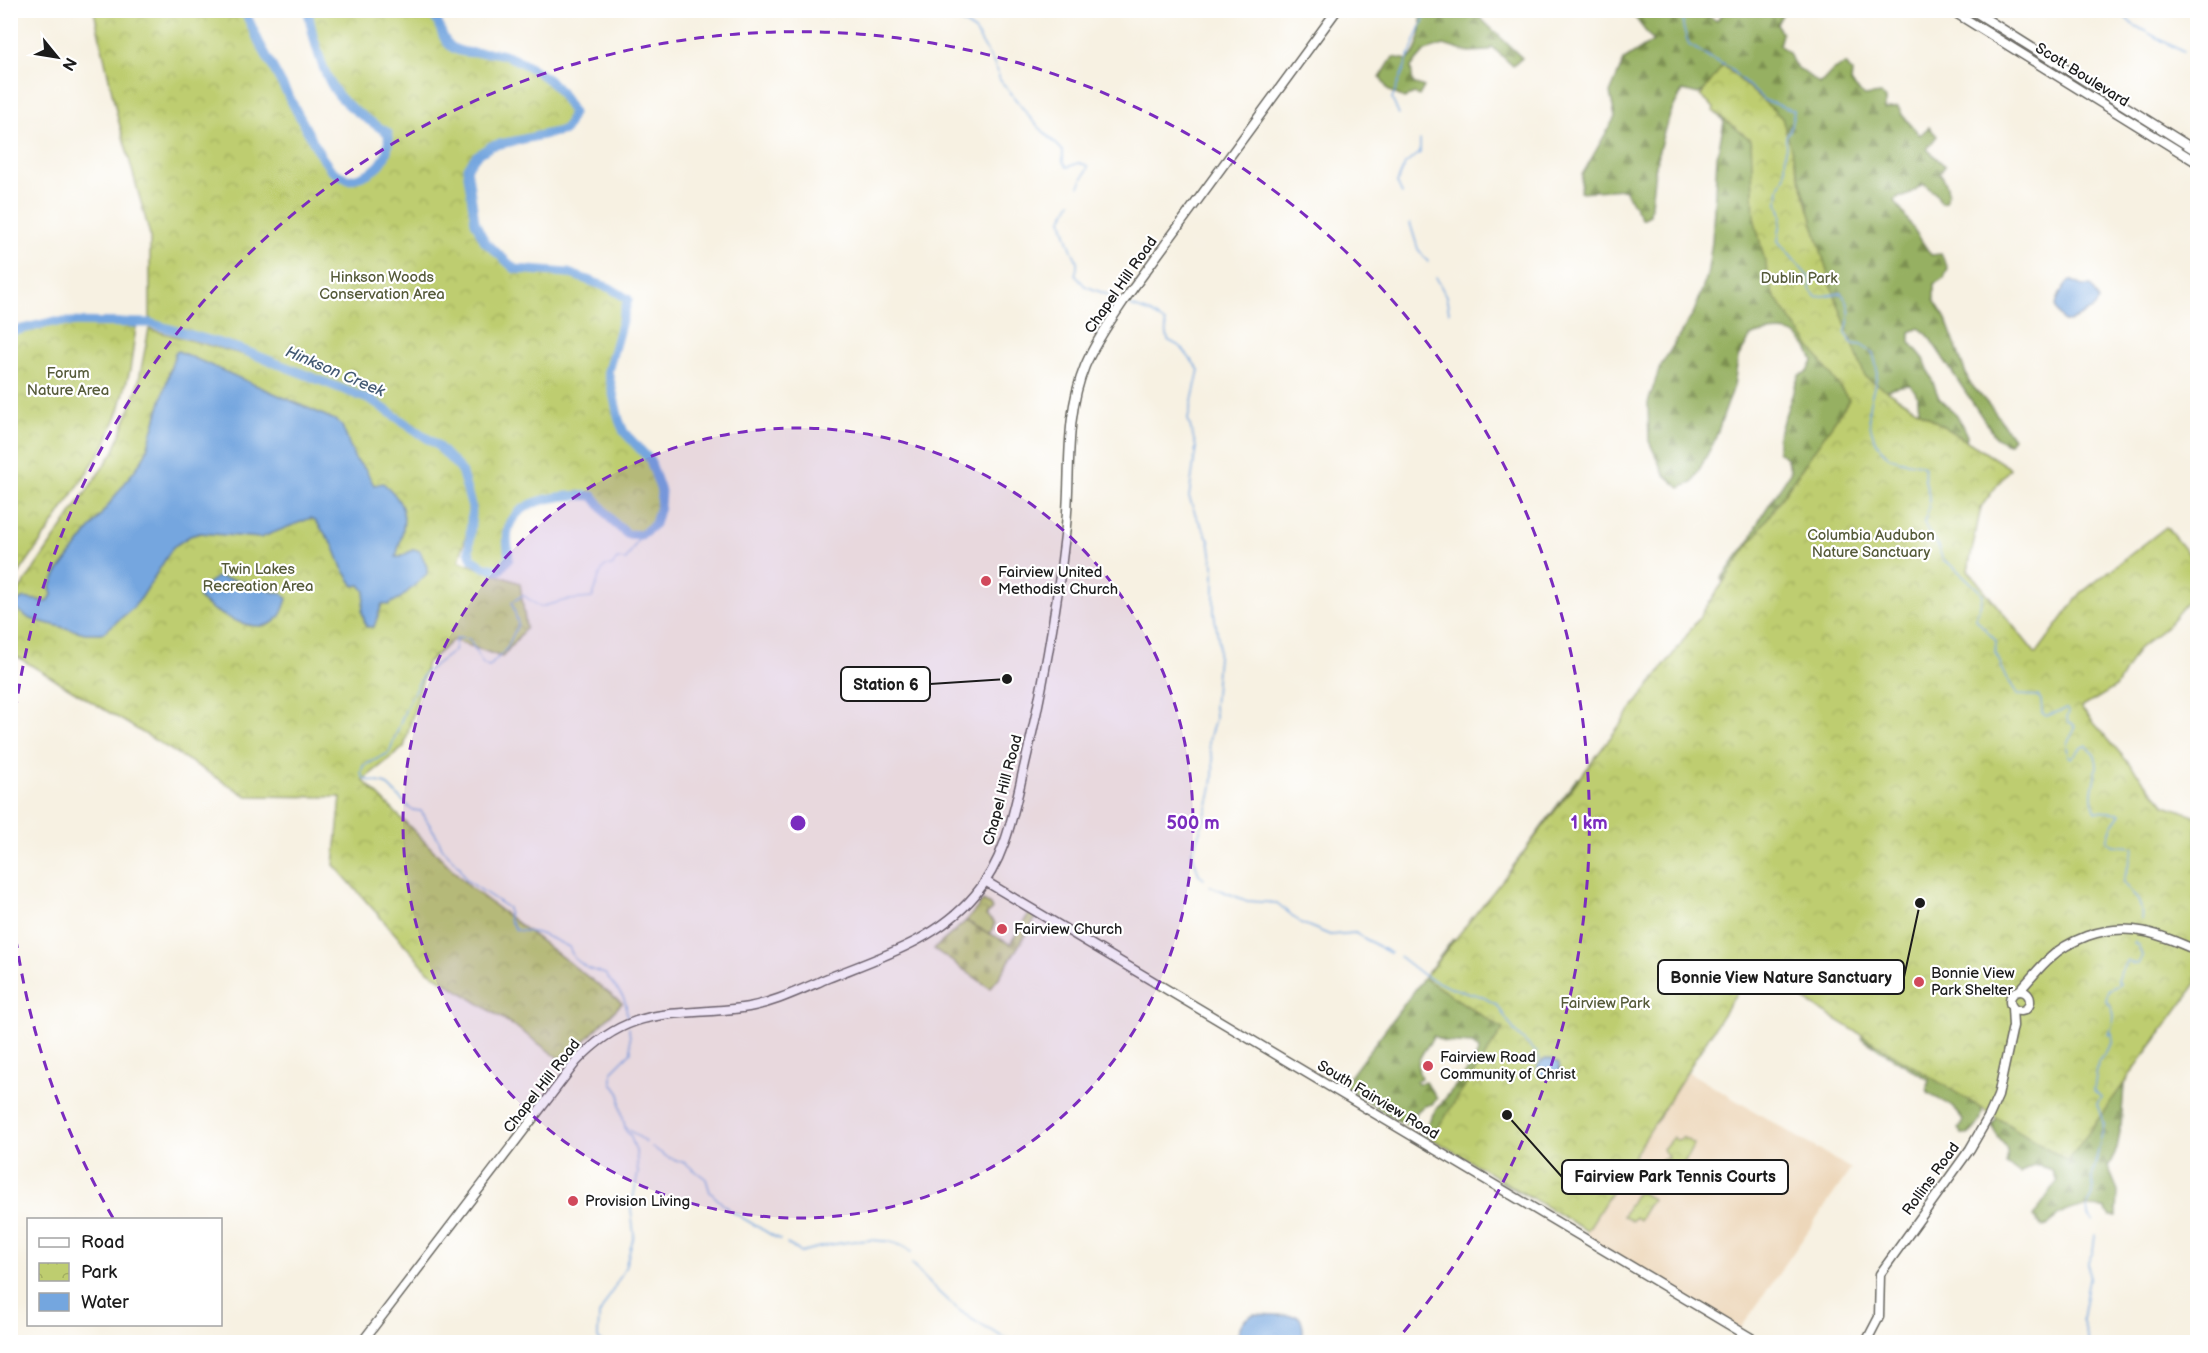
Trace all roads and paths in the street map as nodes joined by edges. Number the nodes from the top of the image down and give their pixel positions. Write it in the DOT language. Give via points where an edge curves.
graph roads {
  1 [pos="1337,10"];
  2 [pos="1951,10"];
  3 [pos="1972,10"];
  4 [pos="2198,152"];
  5 [pos="2198,163"];
  6 [pos="985,881"];
  7 [pos="2198,951"];
  8 [pos="2032,978"];
  9 [pos="2019,991"];
  10 [pos="2029,997"];
  11 [pos="2012,1007"];
  12 [pos="2024,1010"];
  13 [pos="2013,1026"];
  14 [pos="362,1342"];
  15 [pos="1758,1342"];
  16 [pos="1866,1342"];
  1 -- 6 [label="street, Chapel Hill Road" via="1123,302 1084,368 1072,420 1066,532 1037,716 1006,842"];
  2 -- 5 [label="street, Scott Boulevard"];
  3 -- 4 [label="street, Scott Boulevard"];
  6 -- 14 [label="street, Chapel Hill Road" via="945,924 904,948 770,1002 744,1008 660,1014 614,1029 590,1046"];
  6 -- 15 [label="street, South Fairview Road"];
  7 -- 8 [label="street, Rollins Road" via="2151,932 2125,928 2100,931 2051,956"];
  8 -- 9 [label="street, Rollins Road"];
  8 -- 10 [label="street, Rollins Road"];
  9 -- 10 [label="street"];
  9 -- 11 [label="street, Rollins Road" via="2010,997"];
  10 -- 12 [label="street, Rollins Road" via="2030,1003"];
  11 -- 12 [label="street"];
  11 -- 13 [label="street, Rollins Road"];
  12 -- 13 [label="street, Rollins Road"];
  13 -- 16 [label="street, Rollins Road" via="1998,1096 1989,1116 1970,1149 1880,1274 1879,1317"];
}
